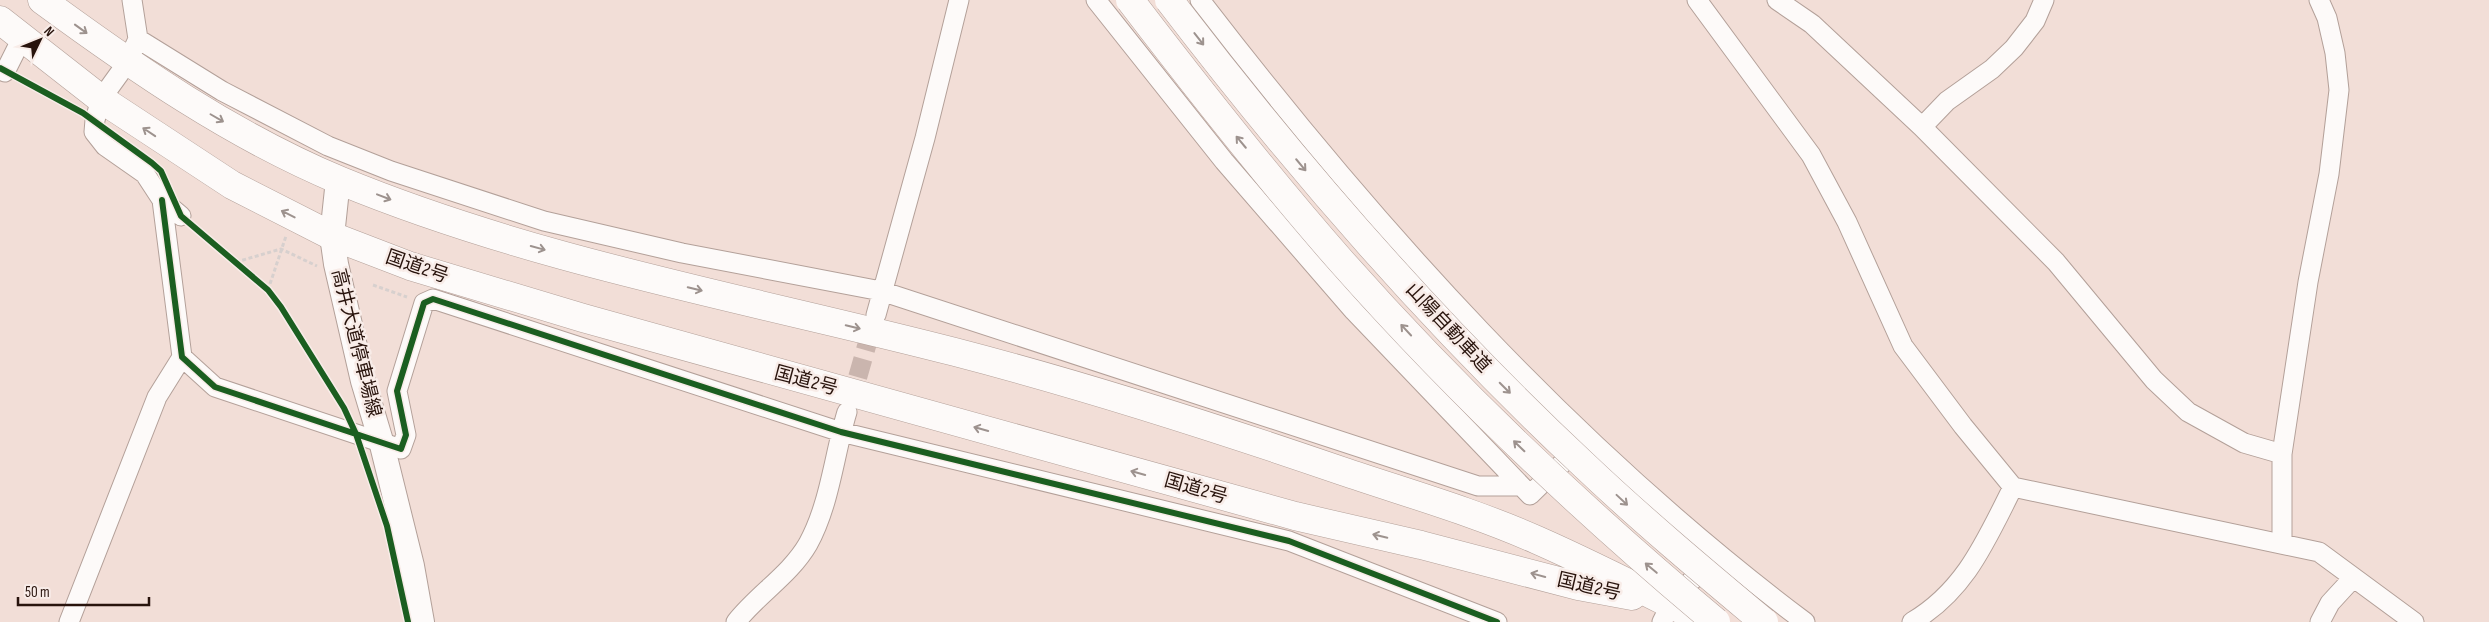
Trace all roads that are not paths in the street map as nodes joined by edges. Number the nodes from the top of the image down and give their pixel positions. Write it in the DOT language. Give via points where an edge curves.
graph roads {
  1 [pos="42,0"];
  2 [pos="132,0"];
  3 [pos="959,0"];
  4 [pos="1096,0"];
  5 [pos="1130,0"];
  6 [pos="1169,0"];
  7 [pos="1200,0"];
  8 [pos="1698,0"];
  9 [pos="1777,0"];
  10 [pos="2044,0"];
  11 [pos="2319,0"];
  12 [pos="0,20"];
  13 [pos="22,38"];
  14 [pos="133,51"];
  15 [pos="6,72"];
  16 [pos="101,99"];
  17 [pos="1922,127"];
  18 [pos="338,180"];
  19 [pos="162,200"];
  20 [pos="181,216"];
  21 [pos="332,236"];
  22 [pos="881,291"];
  23 [pos="876,315"];
  24 [pos="182,357"];
  25 [pos="847,412"];
  26 [pos="841,432"];
  27 [pos="1588,438"];
  28 [pos="381,441"];
  29 [pos="2282,454"];
  30 [pos="1520,486"];
  31 [pos="2013,487"];
  32 [pos="2282,543"];
  33 [pos="1716,553"];
  34 [pos="2353,578"];
  35 [pos="1666,613"];
  36 [pos="69,622"];
  37 [pos="422,622"];
  38 [pos="736,622"];
  39 [pos="1497,622"];
  40 [pos="1706,622"];
  41 [pos="1716,622"];
  42 [pos="1764,622"];
  43 [pos="1805,622"];
  44 [pos="1912,622"];
  45 [pos="2320,622"];
  46 [pos="2414,622"];
  1 -- 14 [label="highway, 国道2号, one-way"];
  2 -- 14 [label="street"];
  3 -- 22 [label="street" via="925,138"];
  4 -- 30 [label="street" via="1224,161 1354,311"];
  41 -- 5 [label="highway, 山陽自動車道, one-way, bridge" via="1565,490 1464,392 1341,262 1219,117"];
  6 -- 42 [label="highway, 山陽自動車道, one-way, bridge" via="1243,96 1366,240 1495,377 1663,537"];
  7 -- 27 [label="street" via="1270,92 1369,207 1473,323"];
  8 -- 31 [label="street" via="1811,155 1848,222 1903,346"];
  9 -- 17 [label="street" via="1812,24"];
  10 -- 17 [label="street" via="2035,21 2014,48 1992,69 1947,101"];
  11 -- 29 [label="street" via="2335,53 2339,90 2329,174 2308,282"];
  12 -- 13 [label="highway, 国道2号"];
  13 -- 15 [label="street"];
  13 -- 16 [label="highway, 国道2号"];
  14 -- 16 [label="street"];
  14 -- 18 [label="highway, 国道2号, one-way" via="261,143"];
  14 -- 22 [label="street" via="328,146 391,171 544,221 682,253"];
  16 -- 19 [label="street" via="94,132 105,146 145,174"];
  21 -- 16 [label="highway, 国道2号, one-way" via="232,186"];
  17 -- 29 [label="street" via="2056,262 2154,380 2188,412 2244,443"];
  18 -- 21 [label="main road, 高井大道停車場線"];
  18 -- 35 [label="highway, 国道2号, one-way" via="426,214 513,242 957,352 1136,402 1534,538"];
  19 -- 20 [label="street"];
  19 -- 24 [label="street"];
  21 -- 28 [label="main road, 高井大道停車場線" via="342,296"];
  35 -- 21 [label="highway, 国道2号, one-way" via="1578,586 1295,516 486,291"];
  22 -- 23 [label="street"];
  22 -- 30 [label="street" via="1478,486"];
  24 -- 28 [label="street" via="214,387"];
  24 -- 36 [label="street" via="157,397"];
  25 -- 26 [label="street"];
  26 -- 28 [label="street" via="433,299 424,303 397,391 406,435 401,449"];
  26 -- 38 [label="street" via="822,510 807,544 783,575"];
  26 -- 39 [label="street" via="1289,541"];
  27 -- 30 [label="street" via="1530,495"];
  27 -- 33 [label="street"];
  28 -- 37 [label="main road, 高井大道停車場線" via="412,566"];
  29 -- 32 [label="street"];
  31 -- 32 [label="street"];
  31 -- 44 [label="street" via="1974,563 1957,586 1934,609"];
  32 -- 34 [label="street" via="2319,552"];
  33 -- 35 [label="street"];
  33 -- 43 [label="street"];
  34 -- 45 [label="street" via="2330,603"];
  34 -- 46 [label="street"];
  35 -- 40 [label="highway, 国道2号"];
}
